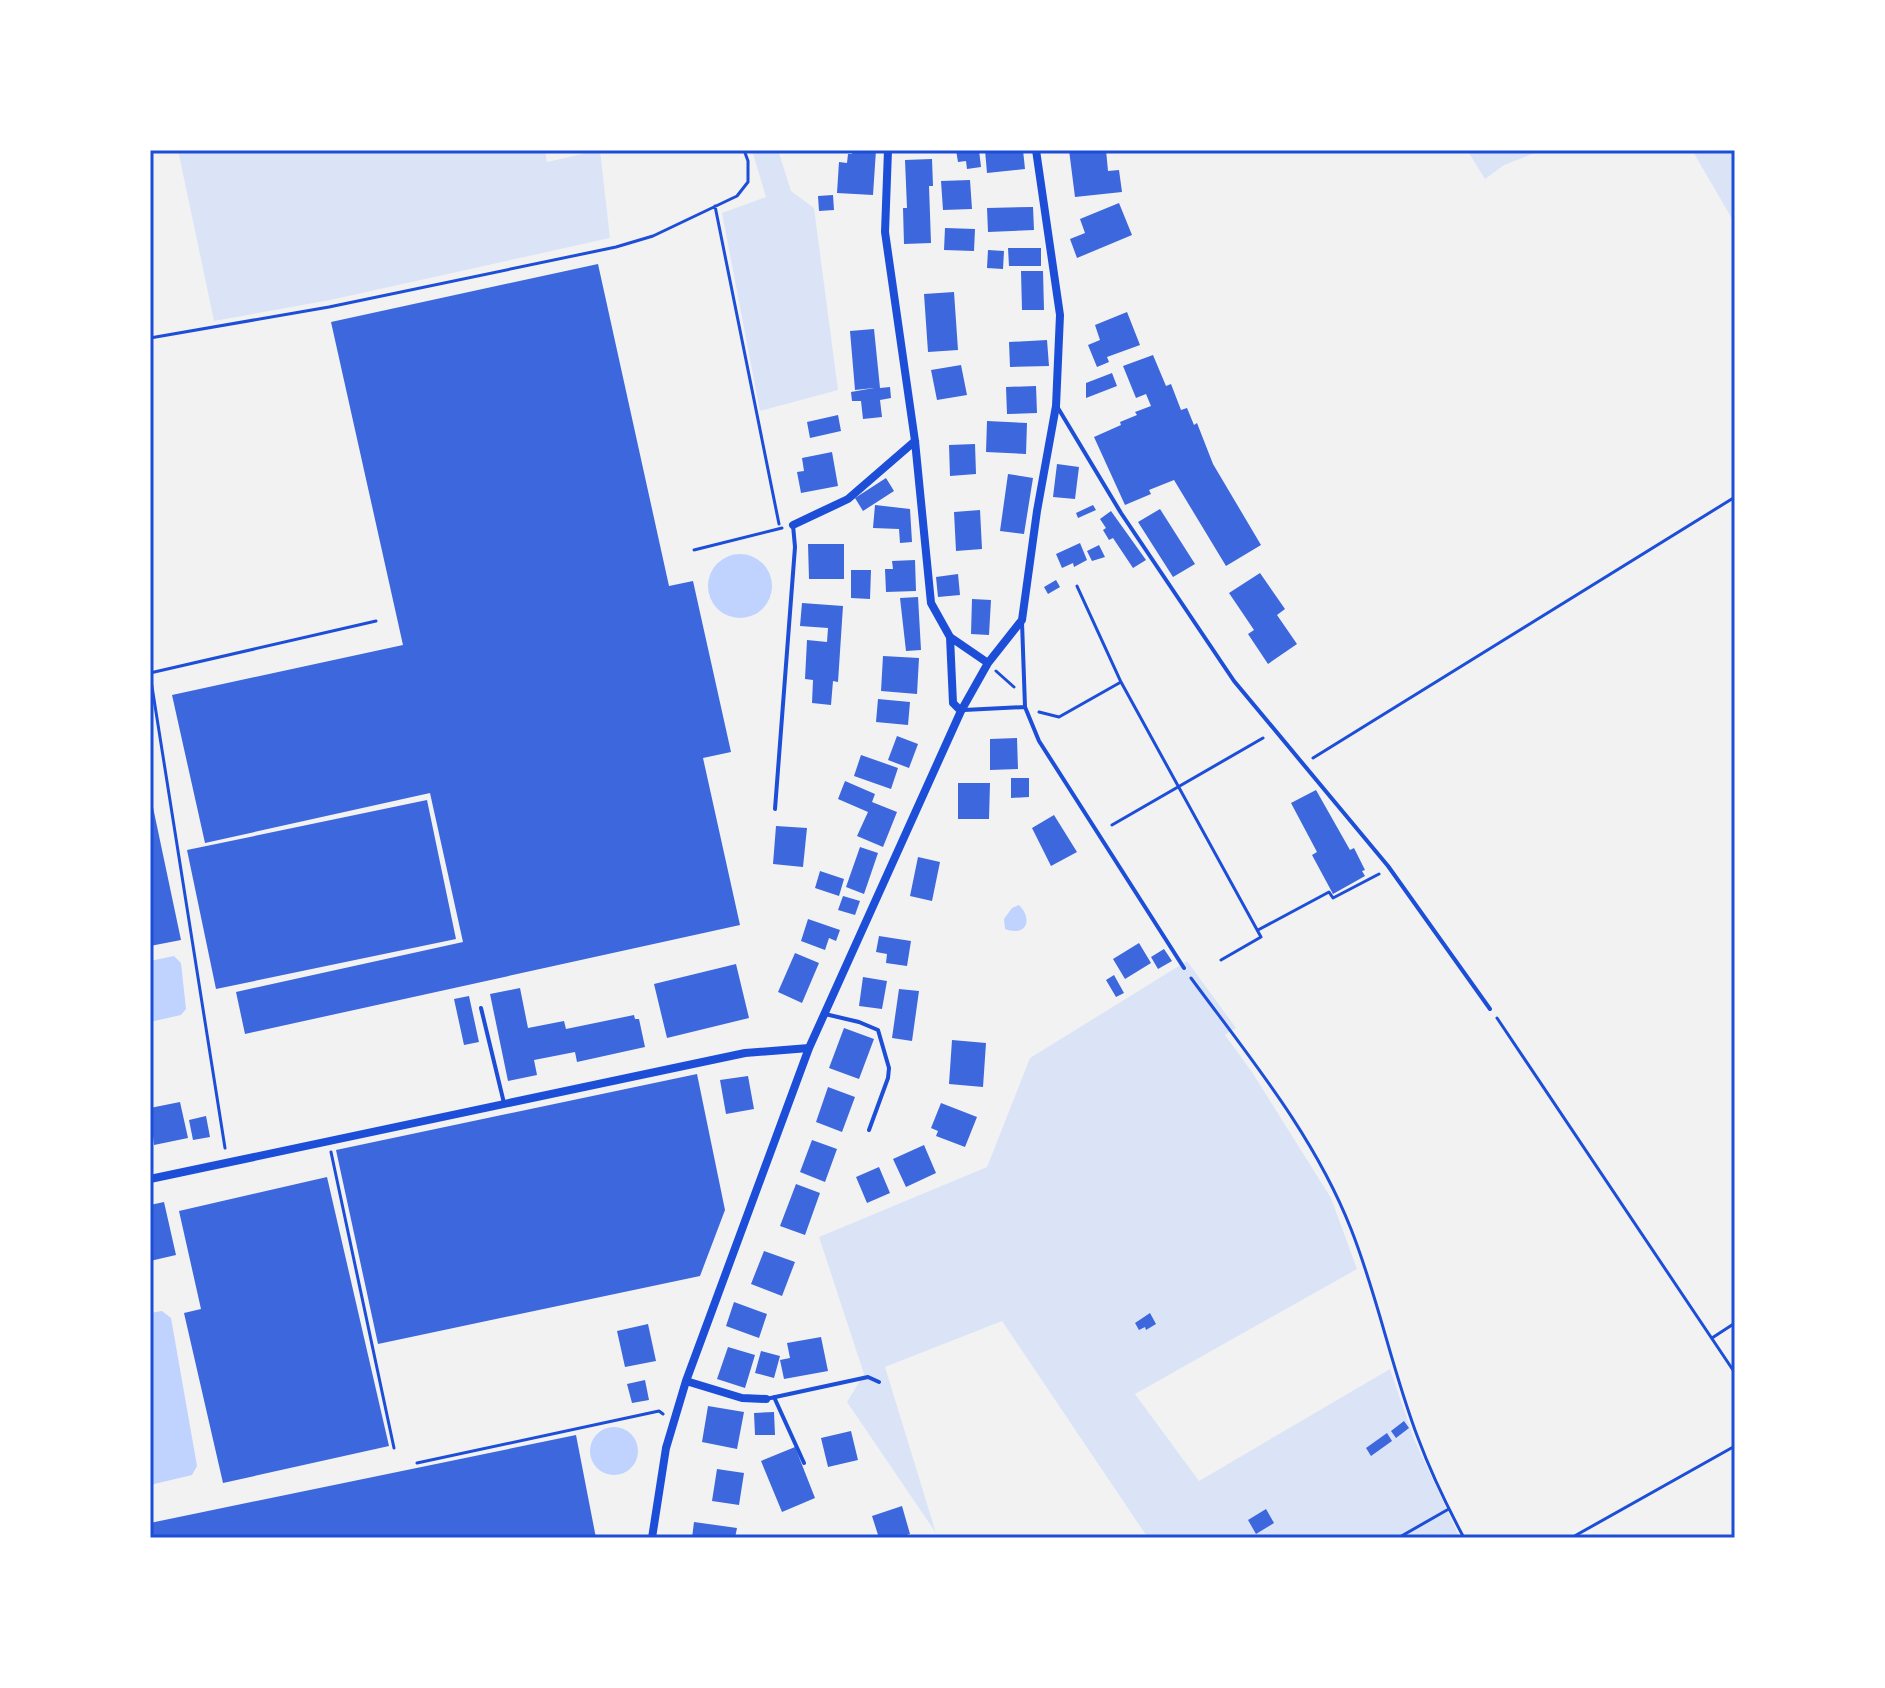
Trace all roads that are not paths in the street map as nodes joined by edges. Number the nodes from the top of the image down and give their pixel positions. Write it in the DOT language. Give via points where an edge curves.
graph roads {
  1 [pos="888,150"];
  2 [pos="1036,150"];
  3 [pos="1056,406"];
  4 [pos="915,441"];
  5 [pos="793,525"];
  6 [pos="1022,620"];
  7 [pos="950,637"];
  8 [pos="988,663"];
  9 [pos="1025,707"];
  10 [pos="961,711"];
  11 [pos="775,809"];
  12 [pos="1184,968"];
  13 [pos="481,1008"];
  14 [pos="1490,1009"];
  15 [pos="825,1014"];
  16 [pos="809,1048"];
  17 [pos="504,1104"];
  18 [pos="869,1130"];
  19 [pos="150,1179"];
  20 [pos="686,1381"];
  21 [pos="879,1382"];
  22 [pos="770,1398"];
  23 [pos="804,1463"];
  24 [pos="652,1538"];
  1 -- 4 [label="street" via="885,232"];
  2 -- 3 [label="street" via="1060,315"];
  3 -- 6 [label="street"];
  3 -- 14 [label="lane" via="1234,681 1389,868"];
  4 -- 5 [label="street" via="848,499"];
  4 -- 7 [label="street" via="931,603"];
  5 -- 11 [label="lane"];
  6 -- 8 [label="street"];
  6 -- 9 [label="lane"];
  7 -- 8 [label="street"];
  7 -- 10 [label="street" via="953,703"];
  8 -- 10 [label="street"];
  9 -- 10 [label="lane"];
  9 -- 12 [label="lane" via="1039,741"];
  10 -- 15 [label="street"];
  13 -- 17 [label="lane"];
  15 -- 16 [label="street"];
  15 -- 18 [label="lane" via="878,1030 889,1068"];
  16 -- 17 [label="street" via="745,1053"];
  16 -- 20 [label="street"];
  17 -- 19 [label="street"];
  20 -- 22 [label="street" via="742,1398"];
  20 -- 24 [label="street" via="659,1484"];
  21 -- 22 [label="lane" via="868,1377"];
  22 -- 23 [label="lane"];
}
